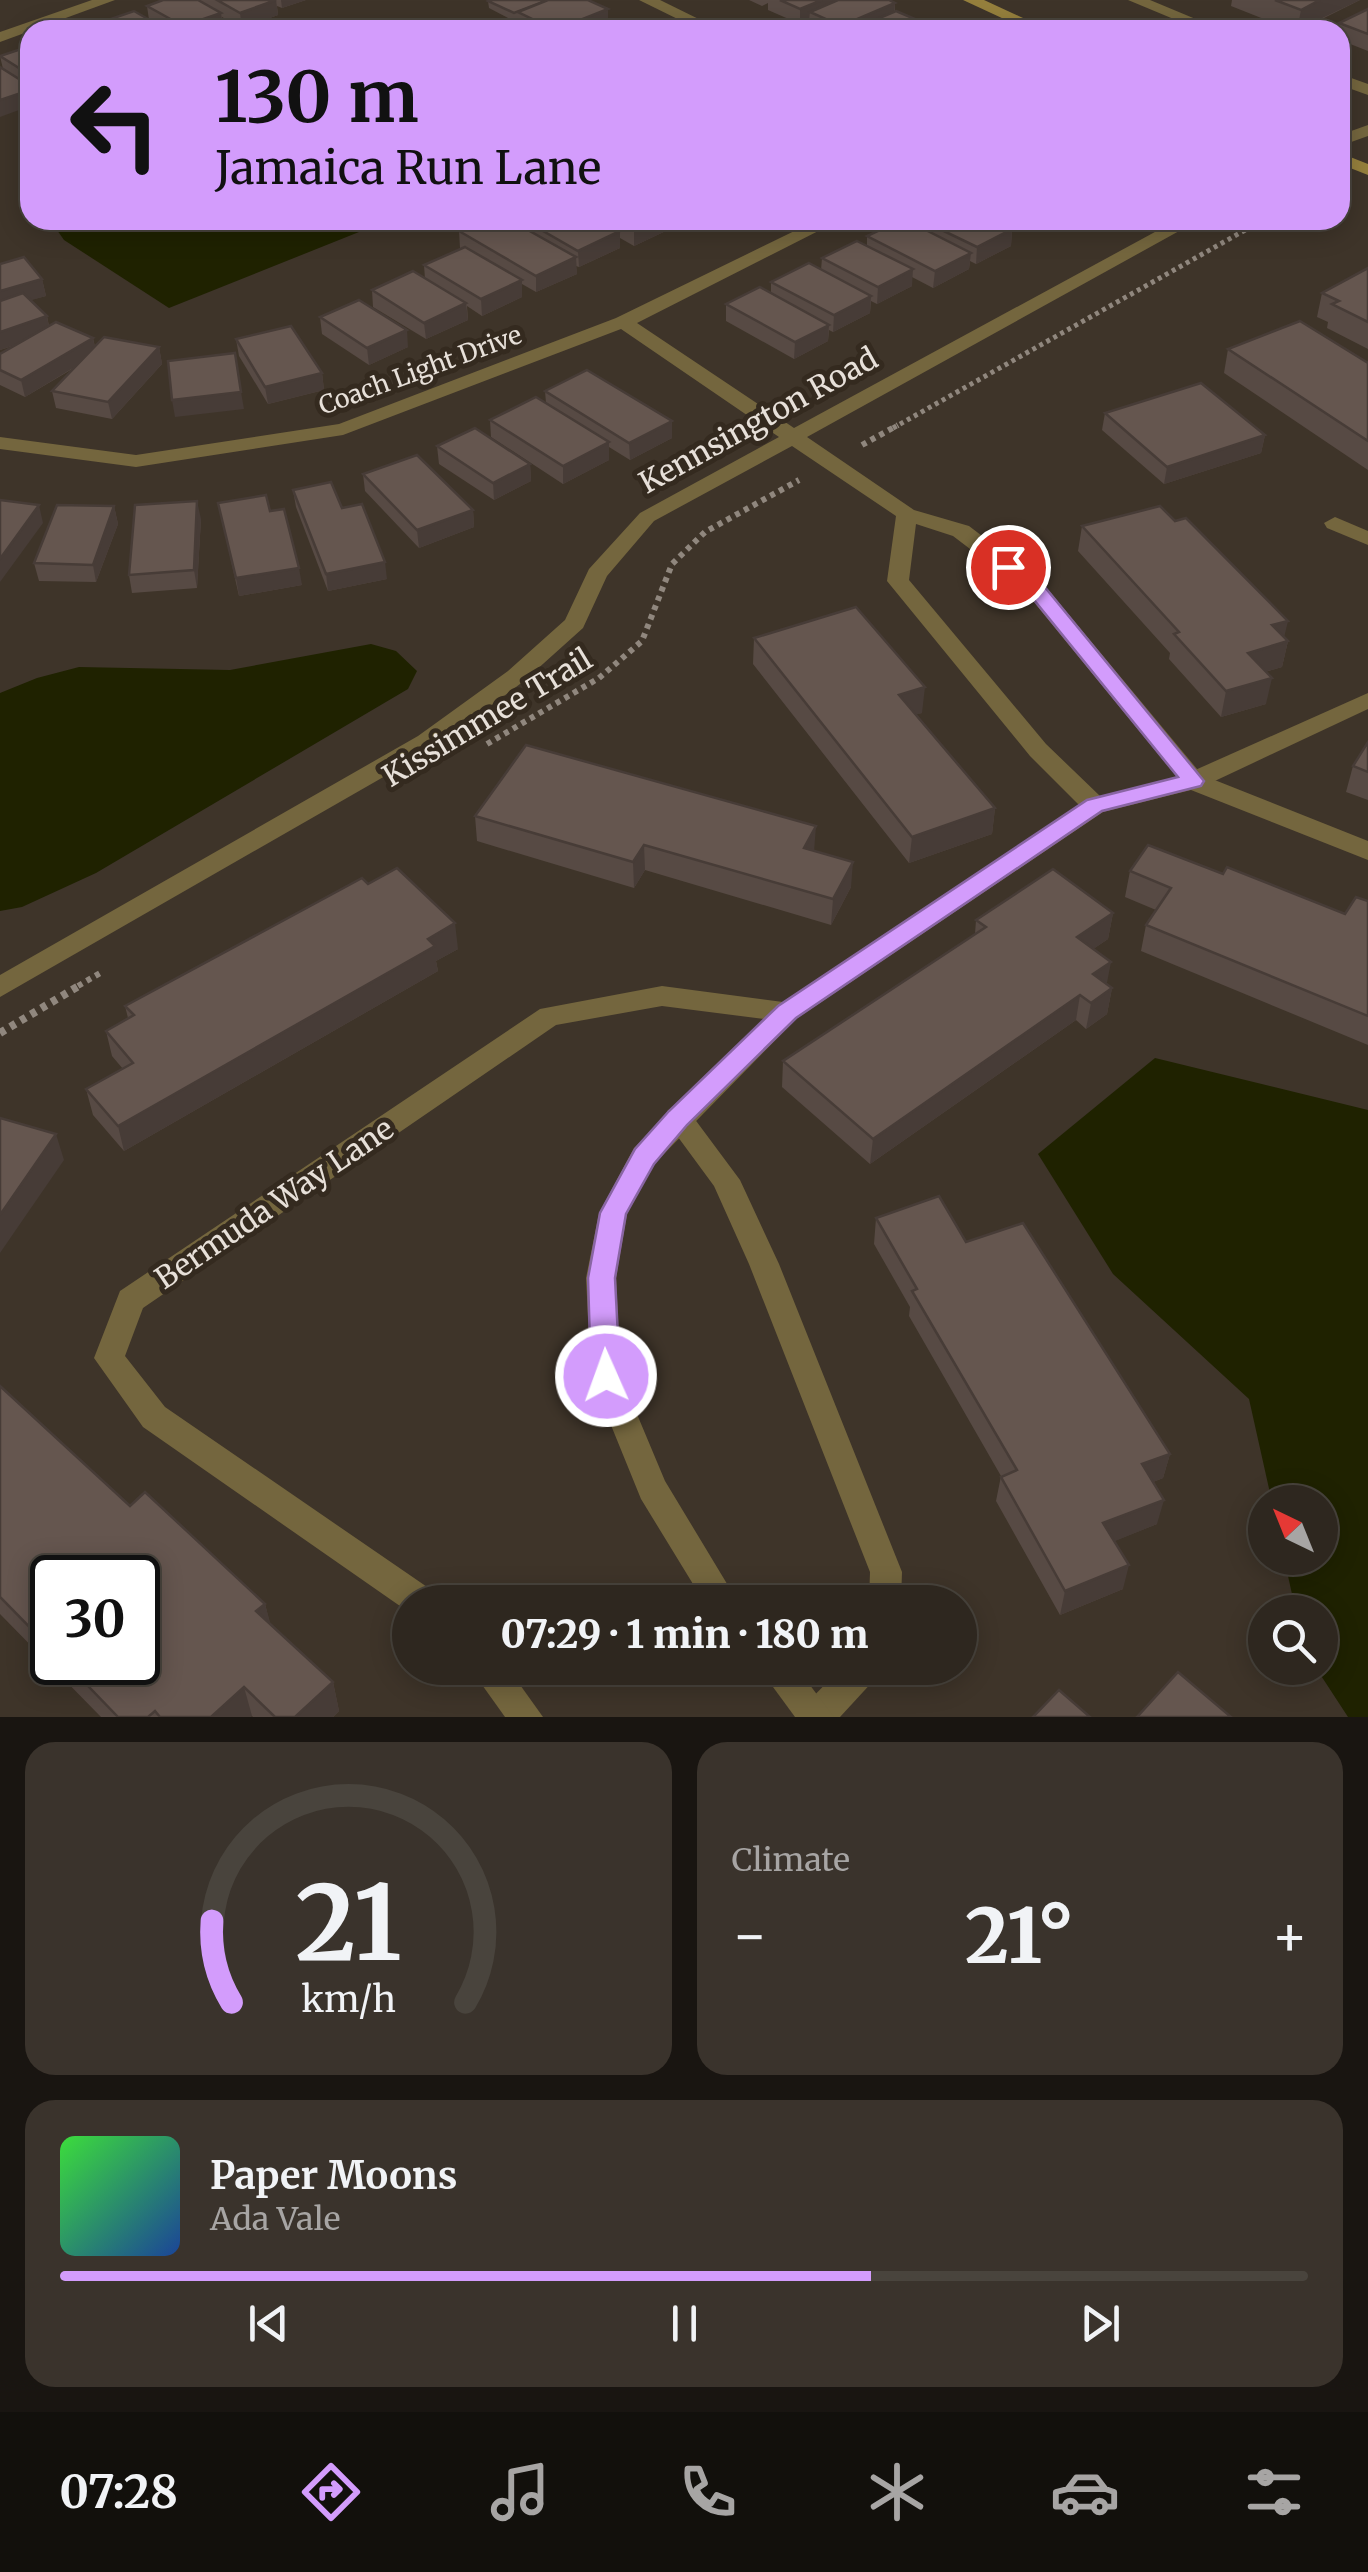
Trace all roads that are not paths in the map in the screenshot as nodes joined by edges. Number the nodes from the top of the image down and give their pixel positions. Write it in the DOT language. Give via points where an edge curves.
graph roads {
  1 [pos="107,0"];
  2 [pos="646,0"];
  3 [pos="971,0"];
  4 [pos="1136,0"];
  5 [pos="49,20"];
  6 [pos="691,20"];
  7 [pos="1018,20"];
  8 [pos="1188,20"];
  9 [pos="810,230"];
  10 [pos="1172,230"];
  11 [pos="623,322"];
  12 [pos="789,438"];
  13 [pos="0,443"];
  14 [pos="907,514"];
  15 [pos="1334,522"];
  16 [pos="1368,539"];
  17 [pos="1368,700"];
  18 [pos="1193,781"];
  19 [pos="1095,806"];
  20 [pos="1368,852"];
  21 [pos="0,987"];
  22 [pos="787,1012"];
  23 [pos="678,1118"];
  24 [pos="396,1585"];
  25 [pos="711,1585"];
  26 [pos="886,1585"];
  27 [pos="501,1685"];
  28 [pos="790,1685"];
  29 [pos="847,1685"];
  30 [pos="526,1717"];
  31 [pos="817,1717"];
  1 -- 5 [label="street"];
  2 -- 6 [label="street"];
  3 -- 7 [label="main road"];
  4 -- 8 [label="street"];
  9 -- 11 [label="street, Coach Light Drive"];
  10 -- 12 [label="street, Kennsington Road"];
  11 -- 12 [label="street"];
  11 -- 13 [label="street, Coach Light Drive" via="343,429 136,460"];
  12 -- 14 [label="street"];
  12 -- 21 [label="street, Kennsington Road" via="648,517 598,574 575,623 426,742"];
  14 -- 18 [label="street" via="960,531 1032,585"];
  14 -- 19 [label="street" via="898,581 1038,750"];
  15 -- 16 [label="street"];
  17 -- 18 [label="street"];
  18 -- 19 [label="street"];
  18 -- 20 [label="street"];
  19 -- 22 [label="street"];
  22 -- 23 [label="street"];
  22 -- 24 [label="street, Bermuda Way Lane" via="662,996 549,1016 132,1300 110,1358 154,1417"];
  23 -- 25 [label="street" via="644,1156 613,1213 602,1278 606,1376 652,1489"];
  23 -- 26 [label="street" via="726,1180 764,1264 886,1572"];
  27 -- 30 [label="street"];
  28 -- 31 [label="street"];
  29 -- 31 [label="street"];
}
